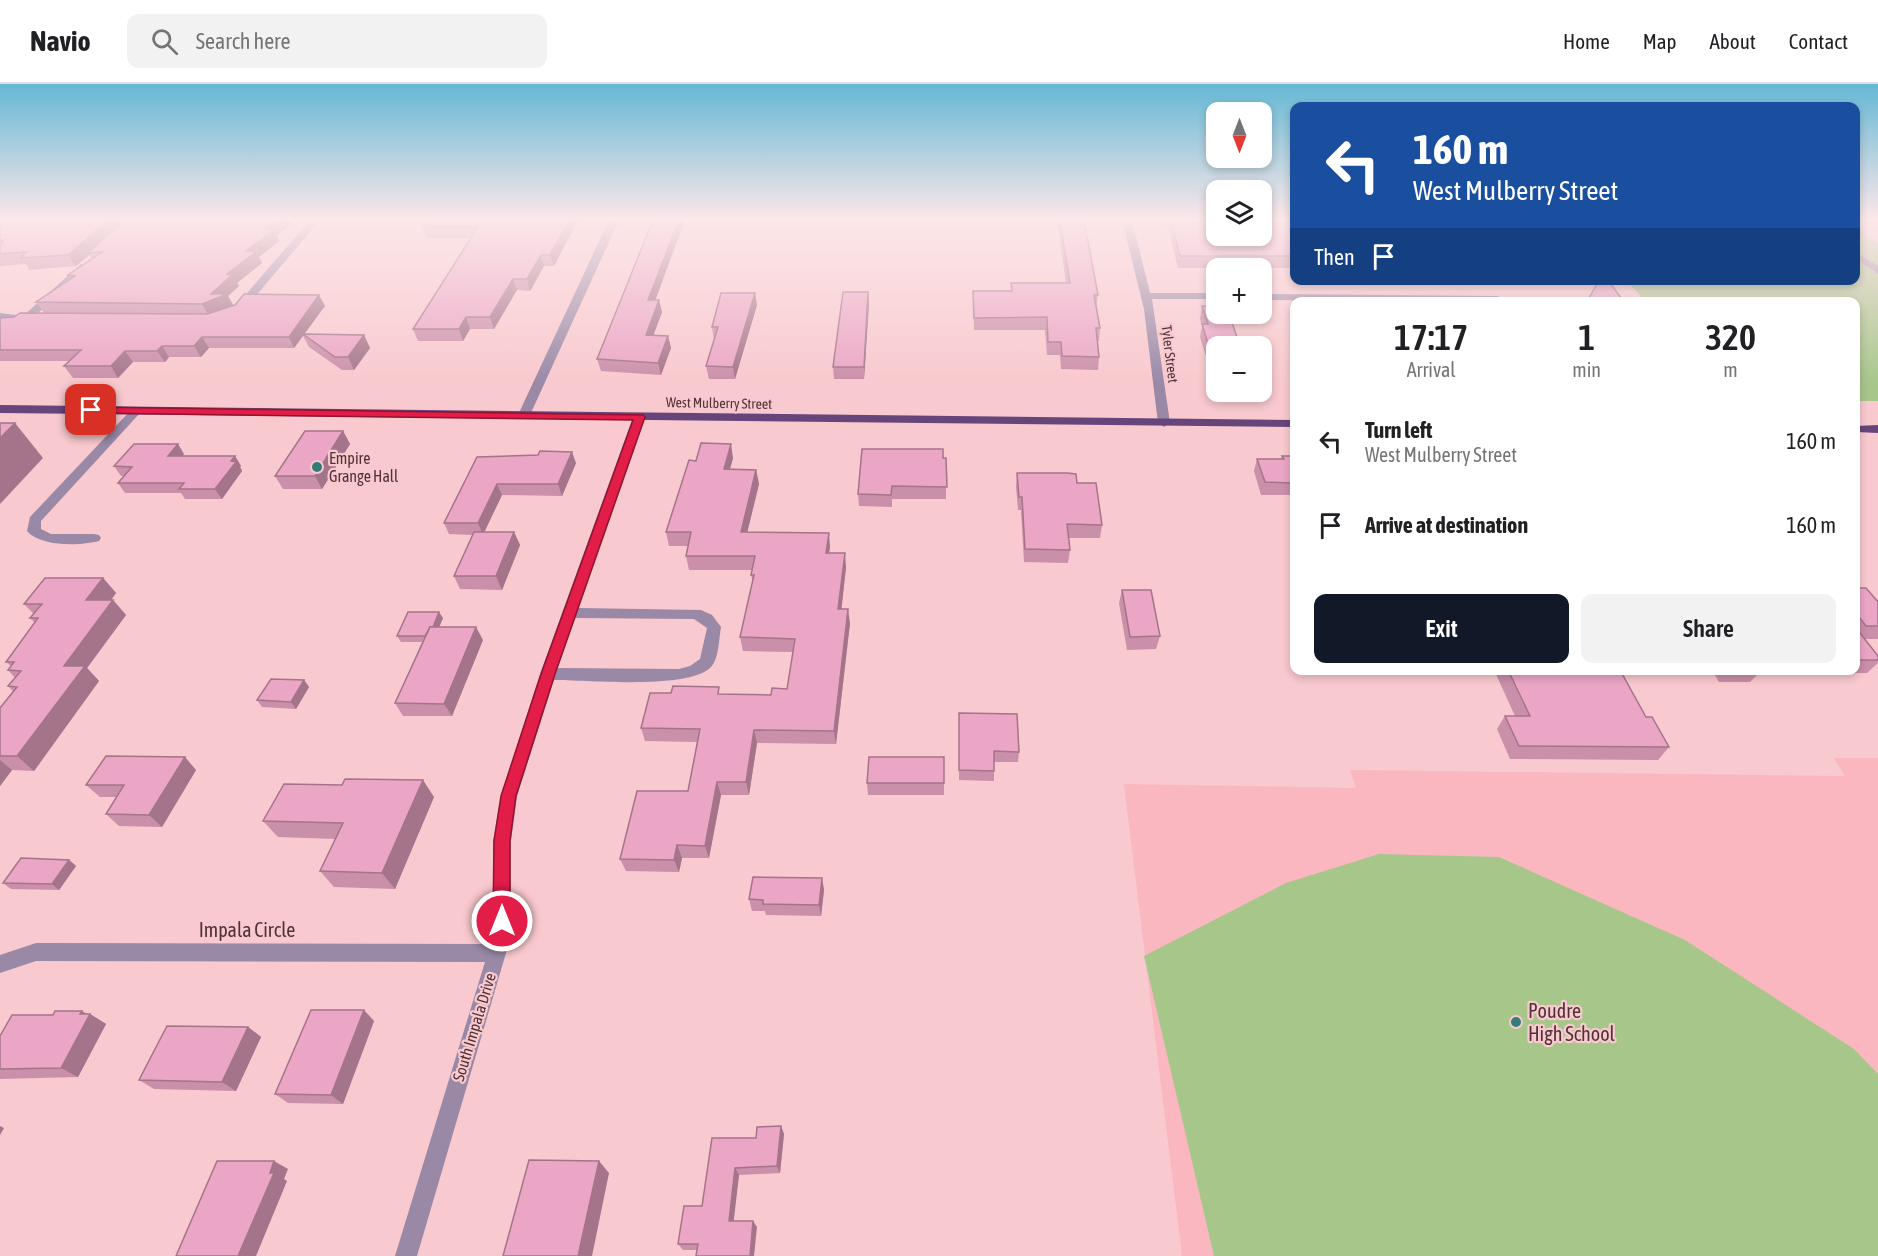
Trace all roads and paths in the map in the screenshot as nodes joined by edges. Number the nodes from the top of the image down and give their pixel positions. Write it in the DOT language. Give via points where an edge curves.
graph roads {
  1 [pos="74,275"];
  2 [pos="268,275"];
  3 [pos="589,275"];
  4 [pos="1141,275"];
  5 [pos="1146,296"];
  6 [pos="1206,296"];
  7 [pos="1272,297"];
  8 [pos="1290,297"];
  9 [pos="227,315"];
  10 [pos="0,316"];
  11 [pos="25,319"];
  12 [pos="48,319"];
  13 [pos="0,409"];
  14 [pos="136,411"];
  15 [pos="524,415"];
  16 [pos="639,417"];
  17 [pos="1164,423"];
  18 [pos="1290,424"];
  19 [pos="1860,429"];
  20 [pos="1878,429"];
  21 [pos="94,538"];
  22 [pos="569,613"];
  23 [pos="548,674"];
  24 [pos="497,953"];
  25 [pos="3,961"];
  26 [pos="406,1256"];
  1 -- 11 [label="street"];
  2 -- 9 [label="street" via="236,312"];
  3 -- 15 [label="street"];
  4 -- 5 [label="street, Tyler Street"];
  5 -- 6 [label="street"];
  5 -- 17 [label="street, Tyler Street"];
  7 -- 8 [label="street"];
  10 -- 11 [label="street"];
  11 -- 12 [label="street"];
  13 -- 14 [label="main road, West Mulberry Street"];
  14 -- 15 [label="main road, West Mulberry Street"];
  14 -- 21 [label="street" via="35,520 34,531 49,539"];
  15 -- 16 [label="main road, West Mulberry Street"];
  16 -- 17 [label="main road, West Mulberry Street"];
  16 -- 22 [label="street, South Impala Drive"];
  17 -- 18 [label="main road, West Mulberry Street"];
  19 -- 20 [label="main road"];
  22 -- 23 [label="street, South Impala Drive"];
  22 -- 23 [label="street" via="696,614 714,627 707,662 680,675"];
  23 -- 24 [label="street, South Impala Drive" via="509,796 502,841 502,921"];
  24 -- 25 [label="street, Impala Circle" via="36,952"];
  24 -- 26 [label="street, South Impala Drive"];
}
